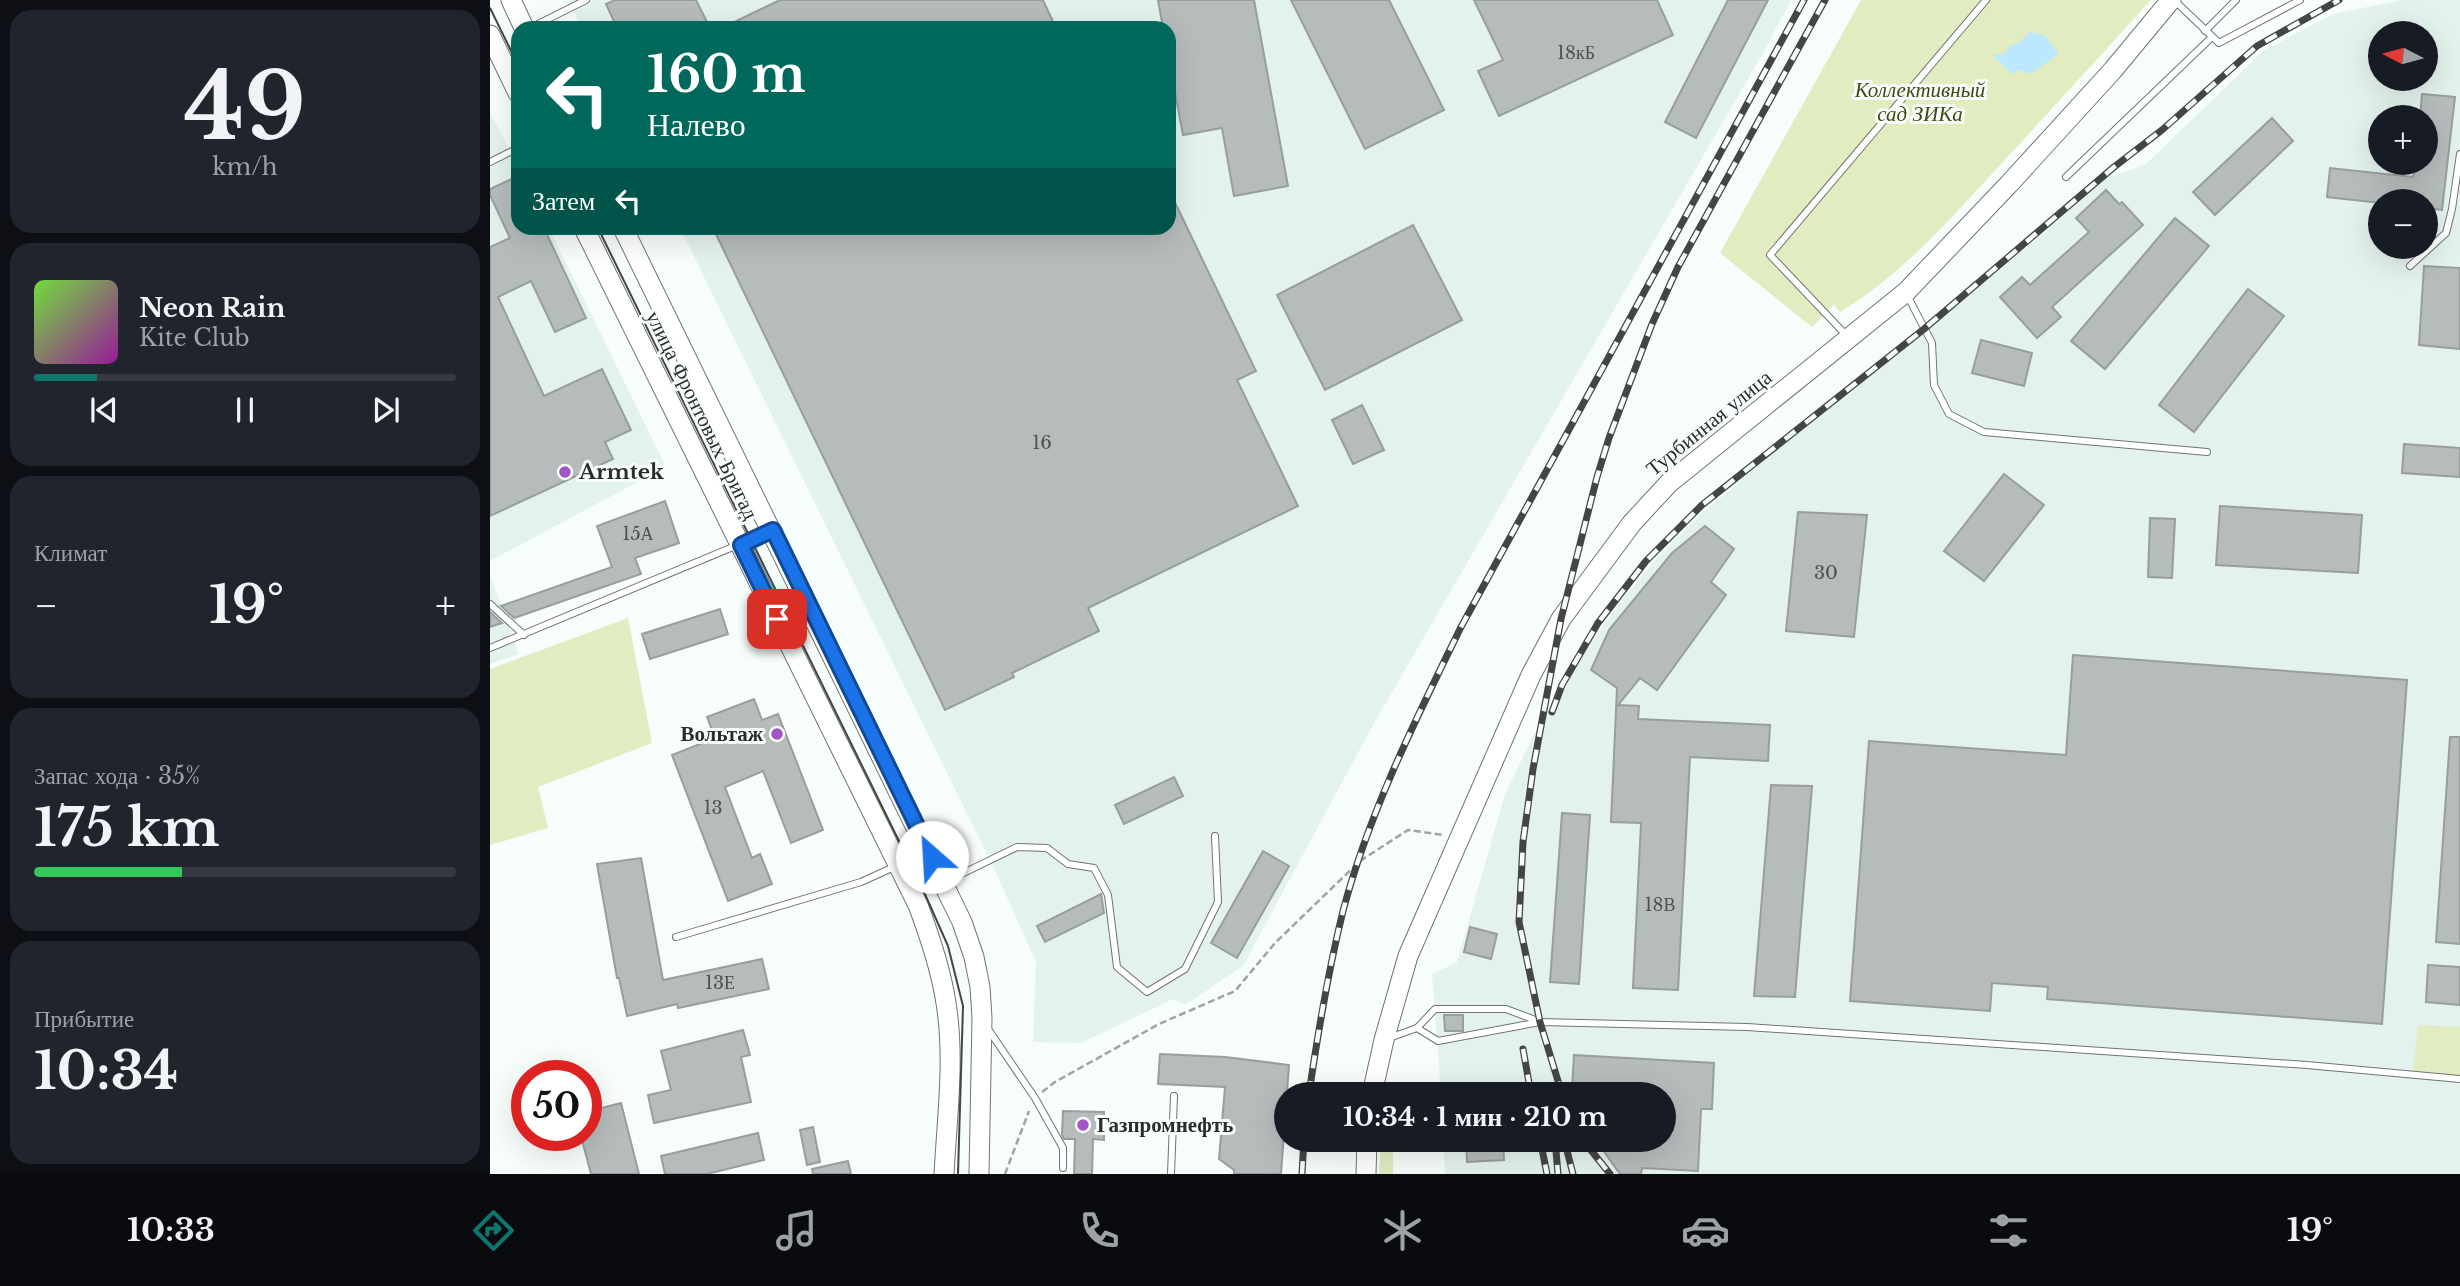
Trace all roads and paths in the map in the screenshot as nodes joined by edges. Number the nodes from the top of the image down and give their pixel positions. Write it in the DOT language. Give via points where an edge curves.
graph roads {
  1 [pos="511,0"];
  2 [pos="586,0"];
  3 [pos="1986,0"];
  4 [pos="2172,0"];
  5 [pos="2236,0"];
  6 [pos="2300,0"];
  7 [pos="521,21"];
  8 [pos="544,21"];
  9 [pos="2205,31"];
  10 [pos="490,35"];
  11 [pos="2212,37"];
  12 [pos="511,78"];
  13 [pos="511,152"];
  14 [pos="2460,154"];
  15 [pos="490,162"];
  16 [pos="2066,177"];
  17 [pos="587,235"];
  18 [pos="626,235"];
  19 [pos="2410,266"];
  20 [pos="1906,292"];
  21 [pos="1850,339"];
  22 [pos="2207,452"];
  23 [pos="773,530"];
  24 [pos="741,545"];
  25 [pos="490,604"];
  26 [pos="524,635"];
  27 [pos="490,648"];
  28 [pos="1215,836"];
  29 [pos="1460,837"];
  30 [pos="897,865"];
  31 [pos="944,882"];
  32 [pos="676,937"];
  33 [pos="982,1018"];
  34 [pos="1540,1022"];
  35 [pos="1417,1028"];
  36 [pos="1384,1040"];
  37 [pos="2460,1079"];
  38 [pos="1375,1082"];
  39 [pos="1174,1096"];
  40 [pos="1035,1098"];
  41 [pos="1367,1152"];
  42 [pos="1063,1168"];
  43 [pos="944,1174"];
  44 [pos="979,1174"];
  45 [pos="1005,1174"];
  46 [pos="1171,1174"];
  47 [pos="1366,1174"];
  1 -- 7 [label="main road"];
  2 -- 8 [label="lane"];
  3 -- 21 [label="lane" via="1770,255"];
  4 -- 9 [label="lane"];
  4 -- 20 [label="main road, Турбинная улица" via="2113,70"];
  5 -- 9 [label="lane"];
  6 -- 11 [label="lane" via="2219,43"];
  9 -- 11 [label="lane"];
  10 -- 12 [label="main road"];
  11 -- 16 [label="lane"];
  13 -- 15 [label="lane"];
  14 -- 19 [label="lane" via="2445,233"];
  17 -- 24 [label="main road, улица Фронтовых Бригад"];
  18 -- 23 [label="main road, улица Фронтовых Бригад"];
  20 -- 21 [label="main road, Турбинная улица"];
  20 -- 22 [label="lane" via="1932,343 1934,385 1949,414 1984,432"];
  21 -- 29 [label="main road, Турбинная улица" via="1669,483 1632,523 1549,639"];
  23 -- 24 [label="lane"];
  23 -- 31 [label="main road, улица Фронтовых Бригад"];
  24 -- 26 [label="lane"];
  24 -- 30 [label="main road, улица Фронтовых Бригад"];
  25 -- 26 [label="lane"];
  26 -- 27 [label="lane"];
  28 -- 31 [label="lane" via="1218,902 1185,969 1147,992 1117,967 1108,895 1094,868 1068,864 1047,848 1017,847"];
  29 -- 36 [label="main road, Турбинная улица" via="1408,956"];
  29 -- 40 [label="path" via="1408,830 1360,861 1275,943 1235,991 1159,1024"];
  30 -- 32 [label="lane" via="861,882"];
  30 -- 43 [label="main road, улица Фронтовых Бригад" via="931,940 947,1004"];
  31 -- 33 [label="main road, улица Фронтовых Бригад" via="974,957"];
  33 -- 40 [label="lane"];
  33 -- 44 [label="main road, улица Фронтовых Бригад"];
  34 -- 35 [label="lane" via="1438,1041"];
  34 -- 35 [label="lane" via="1506,1009 1435,1009"];
  34 -- 37 [label="lane" via="1747,1027"];
  35 -- 36 [label="lane"];
  36 -- 38 [label="main road, Турбинная улица"];
  39 -- 46 [label="lane"];
  40 -- 42 [label="lane" via="1063,1147"];
  40 -- 45 [label="path"];
  41 -- 47 [label="main road"];
}
